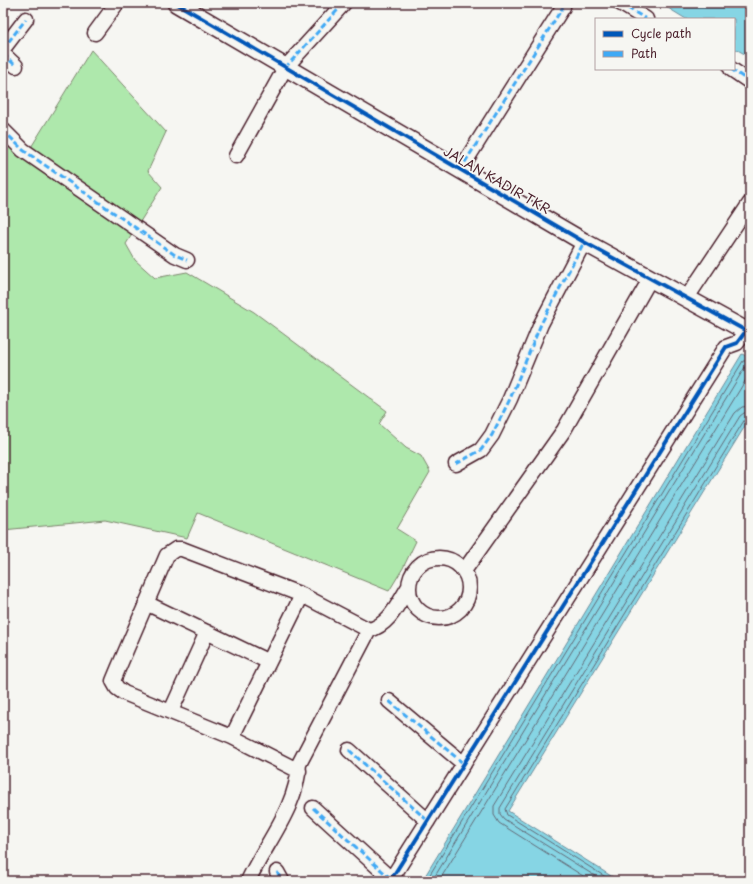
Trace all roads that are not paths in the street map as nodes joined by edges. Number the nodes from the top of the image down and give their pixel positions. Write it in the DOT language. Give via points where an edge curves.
graph roads {
  1 [pos="117,3"];
  2 [pos="176,3"];
  3 [pos="344,3"];
  4 [pos="620,3"];
  5 [pos="563,8"];
  6 [pos="644,18"];
  7 [pos="26,19"];
  8 [pos="95,33"];
  9 [pos="3,49"];
  10 [pos="3,54"];
  11 [pos="16,66"];
  12 [pos="285,68"];
  13 [pos="732,70"];
  14 [pos="750,82"];
  15 [pos="3,130"];
  16 [pos="236,156"];
  17 [pos="460,170"];
  18 [pos="750,203"];
  19 [pos="584,242"];
  20 [pos="187,260"];
  21 [pos="650,279"];
  22 [pos="686,299"];
  23 [pos="749,332"];
  24 [pos="456,464"];
  25 [pos="464,571"];
  26 [pos="408,588"];
  27 [pos="302,595"];
  28 [pos="146,603"];
  29 [pos="369,630"];
  30 [pos="207,632"];
  31 [pos="269,662"];
  32 [pos="389,701"];
  33 [pos="171,712"];
  34 [pos="232,737"];
  35 [pos="349,750"];
  36 [pos="464,764"];
  37 [pos="299,771"];
  38 [pos="313,808"];
  39 [pos="428,821"];
  40 [pos="391,880"];
  41 [pos="248,881"];
  1 -- 8 [label="street"];
  2 -- 12 [label="street, JALAN KADIR TKR"];
  3 -- 12 [label="street"];
  4 -- 6 [label="street"];
  5 -- 17 [label="street"];
  7 -- 9 [label="street"];
  10 -- 11 [label="street"];
  12 -- 16 [label="street"];
  12 -- 17 [label="street, JALAN KADIR TKR"];
  13 -- 14 [label="street"];
  15 -- 20 [label="street" via="23,150 175,255"];
  17 -- 19 [label="street, JALAN KADIR TKR"];
  18 -- 22 [label="street"];
  19 -- 21 [label="street, JALAN KADIR TKR"];
  19 -- 24 [label="street" via="541,324 492,436 481,450"];
  21 -- 22 [label="street, JALAN KADIR TKR"];
  21 -- 25 [label="street" via="564,430"];
  22 -- 23 [label="street, JALAN KADIR TKR"];
  23 -- 36 [label="street" via="737,343 726,347"];
  25 -- 26 [label="street" via="451,560 430,559 418,565"];
  25 -- 26 [label="street" via="468,579 469,596 460,611 444,618 435,618 419,611 410,597"];
  26 -- 29 [label="street" via="384,623"];
  27 -- 28 [label="street" via="182,549 176,549 167,555"];
  27 -- 29 [label="street"];
  27 -- 31 [label="street"];
  28 -- 30 [label="street"];
  28 -- 33 [label="street" via="113,681 117,688 124,692"];
  29 -- 37 [label="street" via="300,764"];
  30 -- 31 [label="street"];
  30 -- 33 [label="street"];
  31 -- 34 [label="street"];
  32 -- 36 [label="street"];
  33 -- 34 [label="street"];
  34 -- 37 [label="street"];
  35 -- 39 [label="street"];
  36 -- 39 [label="street"];
  37 -- 41 [label="street" via="290,806"];
  38 -- 40 [label="street"];
  39 -- 40 [label="street"];
}
